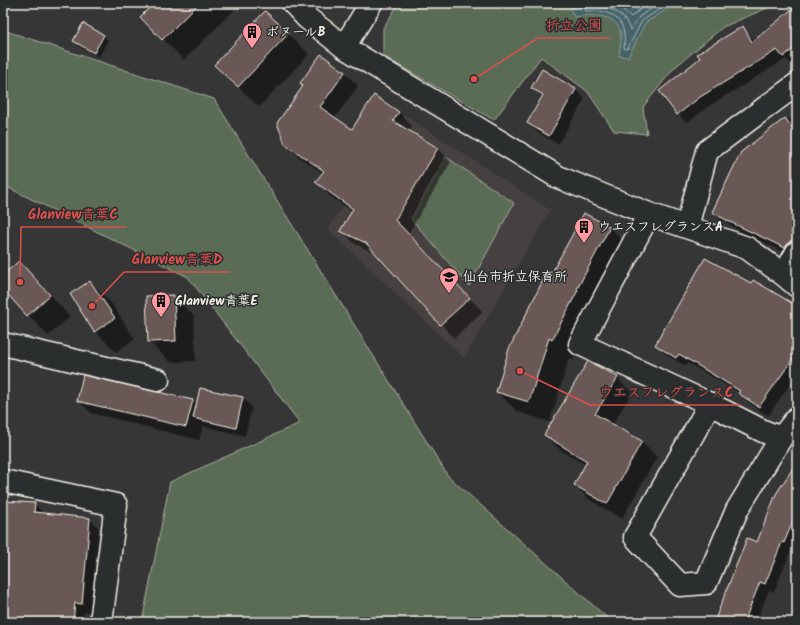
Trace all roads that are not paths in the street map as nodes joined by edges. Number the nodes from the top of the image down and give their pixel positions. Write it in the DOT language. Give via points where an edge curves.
graph roads {
  1 [pos="293,3"];
  2 [pos="371,3"];
  3 [pos="344,48"];
  4 [pos="797,84"];
  5 [pos="649,214"];
  6 [pos="687,227"];
  7 [pos="797,252"];
  8 [pos="791,280"];
  9 [pos="3,344"];
  10 [pos="158,380"];
  11 [pos="710,404"];
  12 [pos="797,418"];
  13 [pos="781,438"];
  14 [pos="3,481"];
  15 [pos="101,622"];
  1 -- 3 [label="street"];
  2 -- 3 [label="street"];
  3 -- 5 [label="street" via="558,177"];
  4 -- 6 [label="street" via="708,151"];
  5 -- 6 [label="street"];
  5 -- 11 [label="street" via="580,344"];
  6 -- 8 [label="street" via="747,248"];
  7 -- 8 [label="street"];
  9 -- 10 [label="street"];
  11 -- 13 [label="street"];
  11 -- 13 [label="street" via="635,537 680,585 706,583 737,510"];
  12 -- 13 [label="street"];
  14 -- 15 [label="street" via="116,506"];
}
